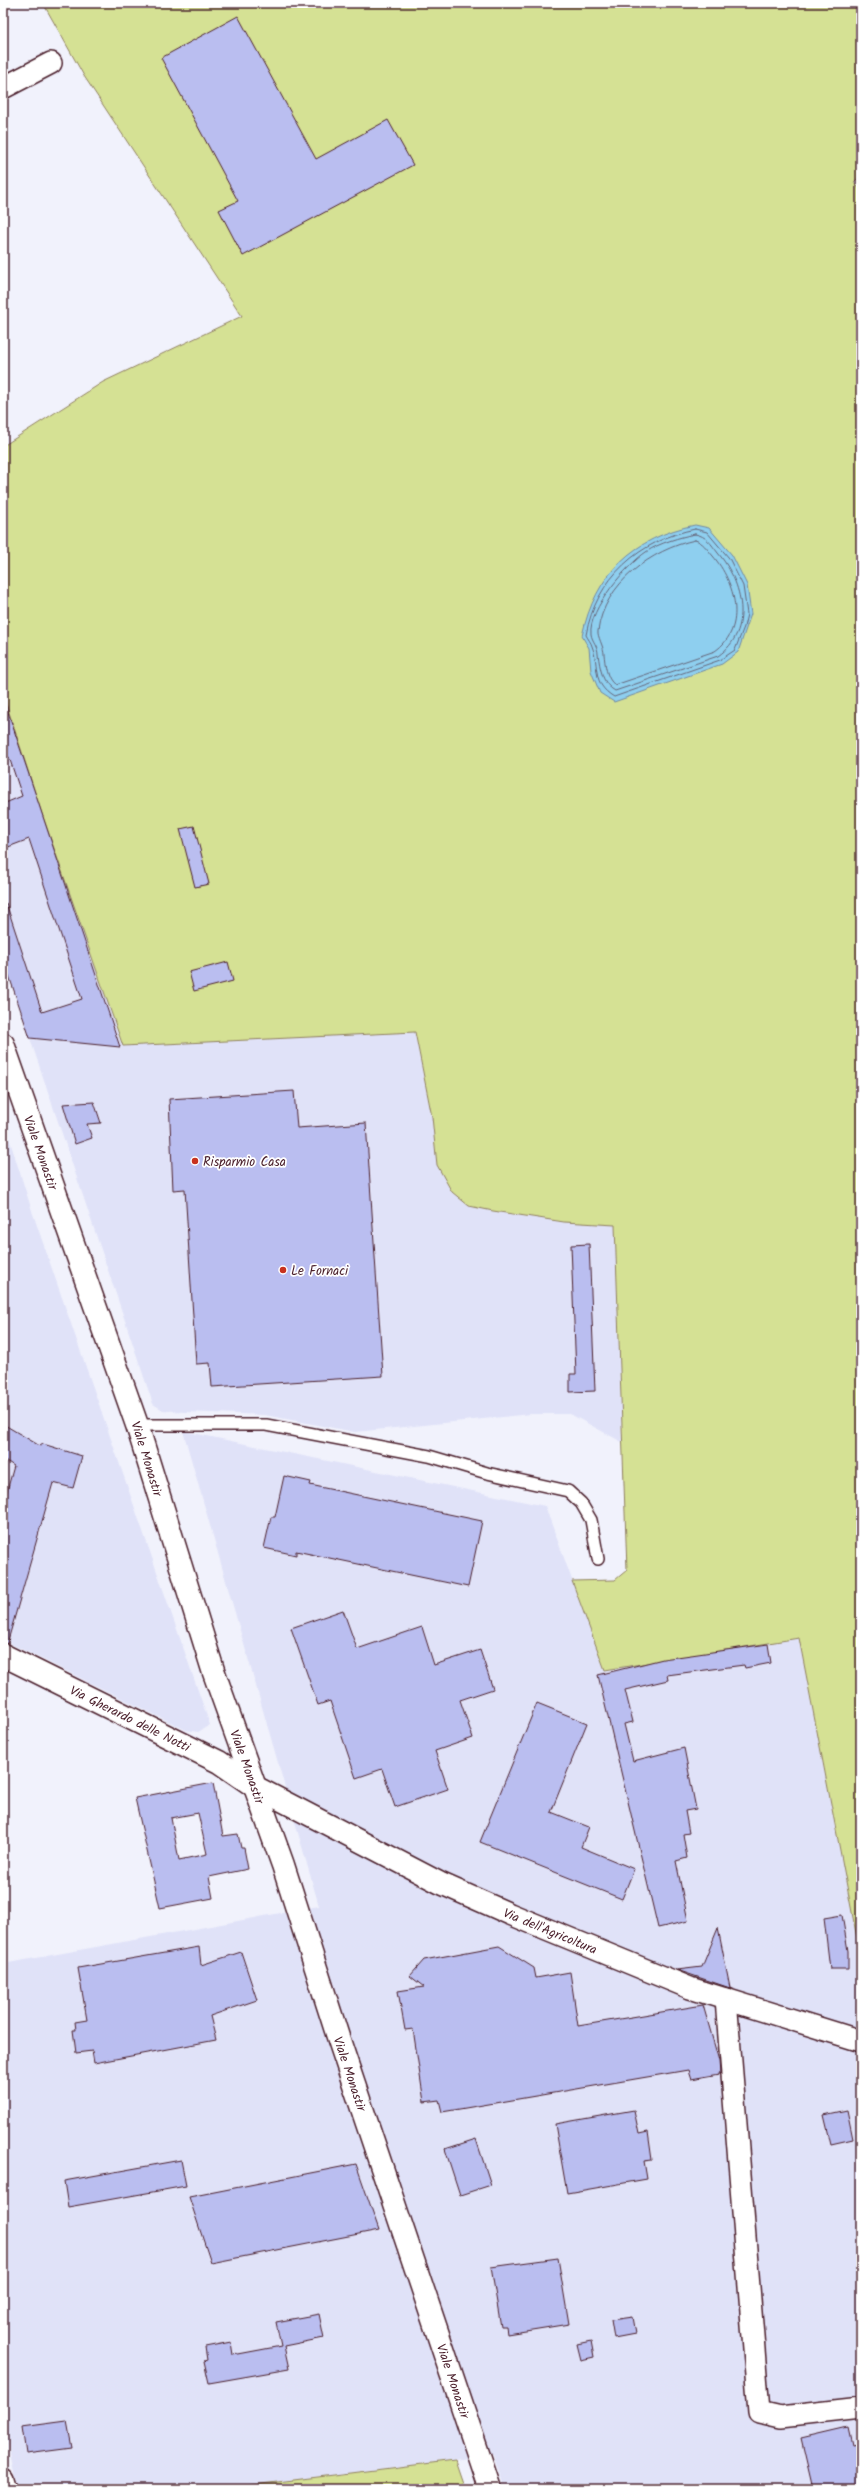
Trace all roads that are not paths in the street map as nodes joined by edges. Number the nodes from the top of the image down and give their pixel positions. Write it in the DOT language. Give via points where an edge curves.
graph roads {
  1 [pos="51,63"];
  2 [pos="3,88"];
  3 [pos="3,1044"];
  4 [pos="137,1425"];
  5 [pos="598,1559"];
  6 [pos="5,1659"];
  7 [pos="254,1786"];
  8 [pos="726,1999"];
  9 [pos="861,2041"];
  10 [pos="861,2408"];
  11 [pos="3,2479"];
  12 [pos="6,2489"];
  13 [pos="490,2489"];
  1 -- 2 [label="street"];
  3 -- 4 [label="main road, Viale Monastir"];
  4 -- 5 [label="lane" via="266,1425 429,1456 487,1473 568,1491 581,1503 591,1520"];
  4 -- 7 [label="main road, Viale Monastir" via="214,1670"];
  6 -- 7 [label="main road, Via Gherardo delle Notti" via="219,1762"];
  7 -- 8 [label="street, Via dell'Agricoltura" via="440,1883 690,1988"];
  7 -- 13 [label="main road, Viale Monastir" via="283,1865 341,2048"];
  8 -- 9 [label="street, Via dell'Agricoltura"];
  8 -- 10 [label="street" via="759,2412 782,2417"];
  11 -- 12 [label="street"];
}
